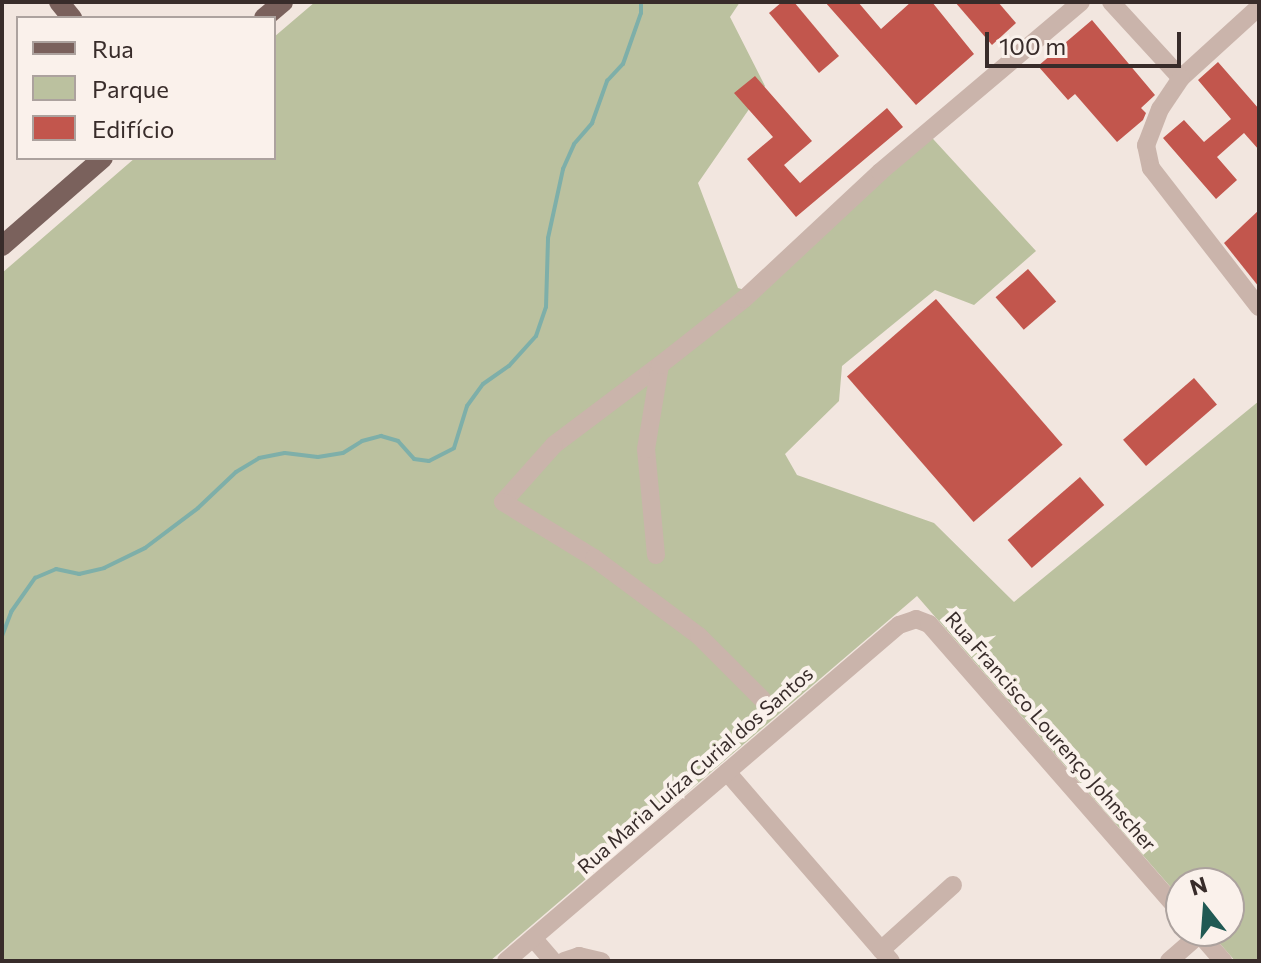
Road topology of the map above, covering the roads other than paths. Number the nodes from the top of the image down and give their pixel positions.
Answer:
1 (1081, 2) edge
2 (1111, 2) edge
3 (1259, 7) edge
4 (1181, 78) junction
5 (95, 160) edge
6 (2, 246) edge
7 (1259, 307) edge
8 (660, 365) junction
9 (656, 555) dead end
10 (916, 619) joint
11 (762, 699) dead end
12 (727, 772) junction
13 (953, 885) dead end
14 (1165, 895) edge
15 (533, 938) junction
16 (1184, 947) edge
17 (886, 955) edge
18 (506, 961) edge
19 (553, 961) edge
20 (564, 961) edge
21 (601, 961) edge
22 (1169, 961) edge

1 - 8 street
2 - 4 street
3 - 4 street
4 - 7 street
5 - 6 main road
8 - 9 street
8 - 11 street
10 - 12 street, Rua Maria Luíza Curial dos Santos
10 - 14 street, Rua Francisco Lourenço Johnscher
12 - 15 street, Rua Maria Luíza Curial dos Santos
12 - 17 street
13 - 17 street
15 - 18 street, Rua Maria Luíza Curial dos Santos
15 - 19 street
16 - 22 street
20 - 21 street

